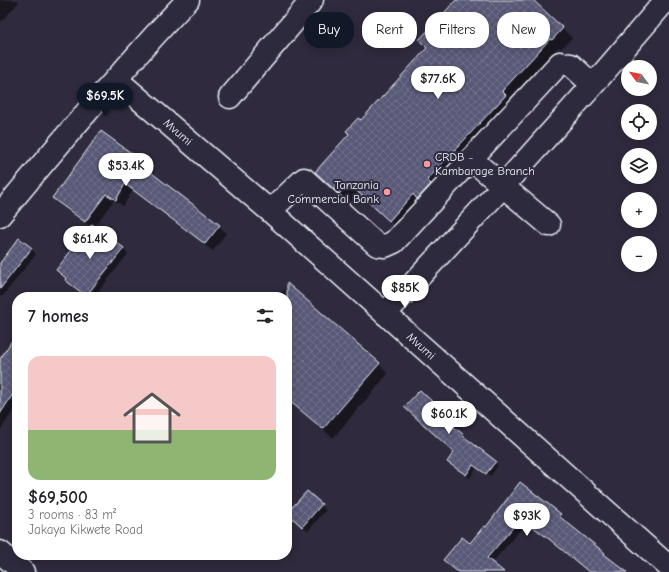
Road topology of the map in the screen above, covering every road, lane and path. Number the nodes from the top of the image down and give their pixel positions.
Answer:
1 (188, 0) edge
2 (312, 0) edge
3 (666, 0) edge
4 (116, 79) junction
5 (593, 85) junction
6 (230, 97) dead end
7 (471, 159) junction
8 (503, 186) junction
9 (270, 211) junction
10 (0, 215) edge
11 (549, 225) dead end
12 (385, 314) junction
13 (0, 552) edge
14 (669, 567) edge
15 (23, 572) edge

1 - 4 street
2 - 6 street
3 - 5 street
4 - 9 street, Mvumi
4 - 10 street
5 - 7 street
5 - 8 street
7 - 8 street
7 - 9 street
8 - 11 street
8 - 12 street
9 - 12 street, Mvumi
12 - 14 street, Mvumi
13 - 15 street

